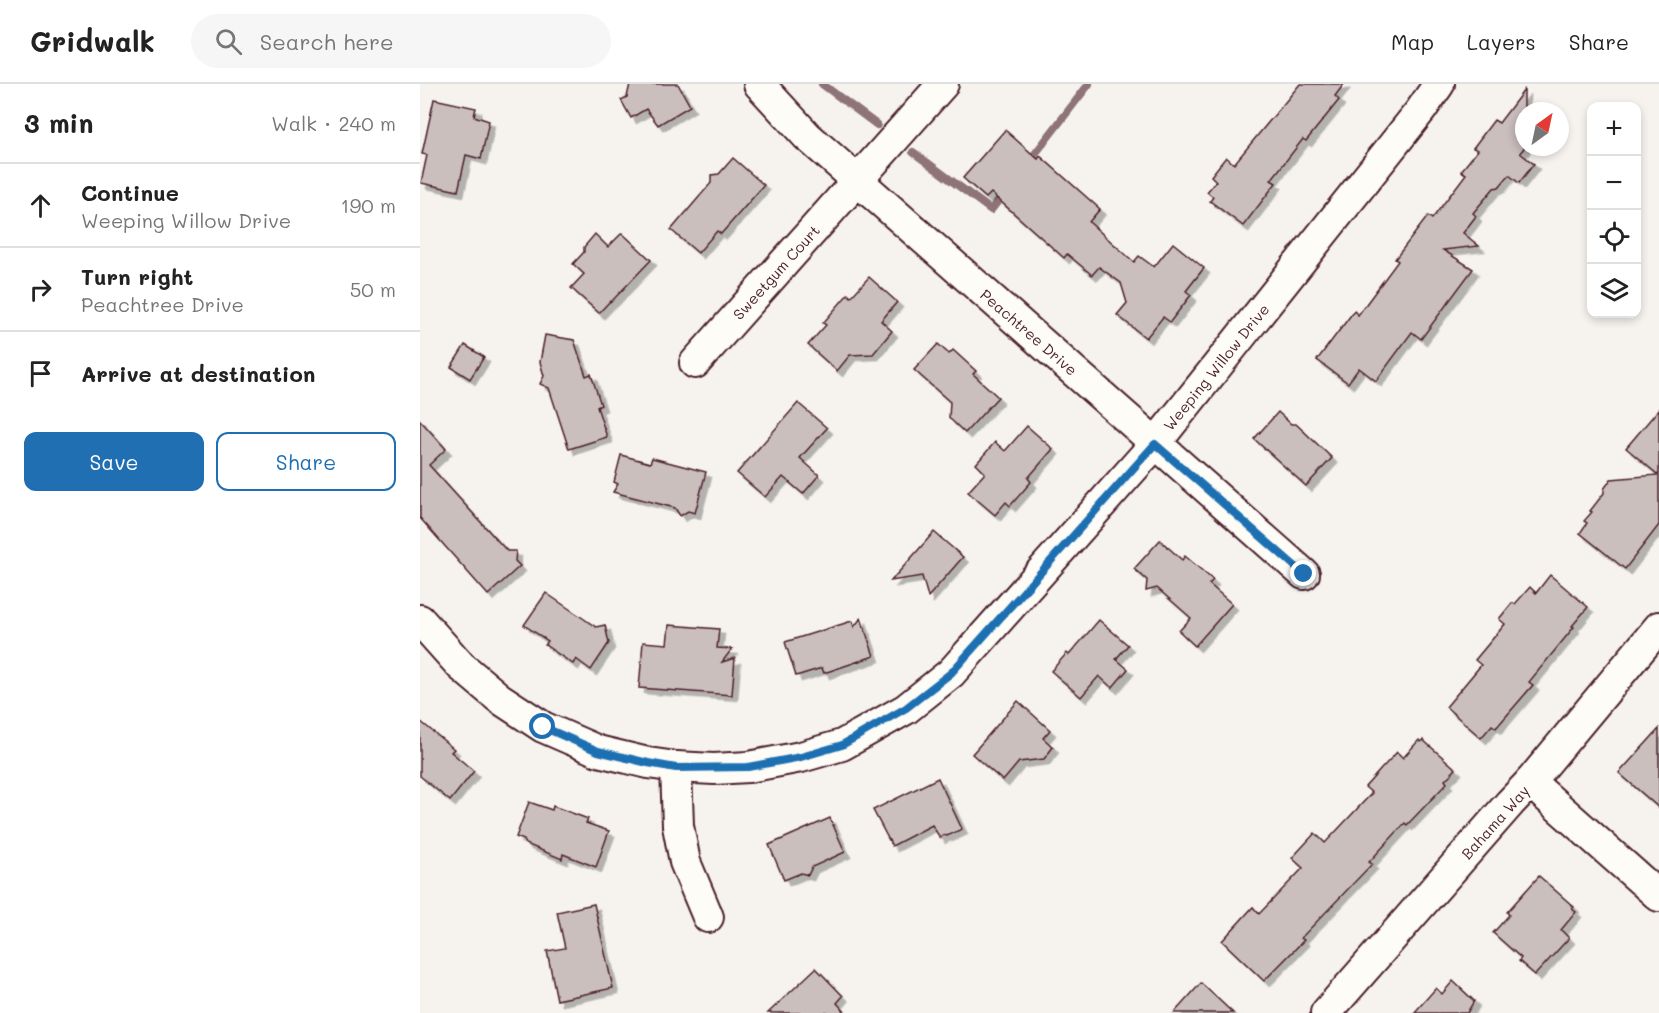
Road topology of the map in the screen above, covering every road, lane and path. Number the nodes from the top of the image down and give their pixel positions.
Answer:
1 (759, 84) edge
2 (943, 84) edge
3 (1439, 84) edge
4 (858, 181) junction
5 (695, 363) dead end
6 (1155, 444) junction
7 (1304, 574) dead end
8 (420, 620) edge
9 (1659, 627) edge
10 (676, 768) junction
11 (1530, 782) junction
12 (1659, 896) edge
13 (708, 917) dead end
14 (1326, 1013) edge

1 - 4 street, Peachtree Drive
2 - 4 street, Sweetgum Court
3 - 6 street, Weeping Willow Drive
4 - 5 street, Sweetgum Court
4 - 6 street, Peachtree Drive
6 - 7 street, Peachtree Drive
6 - 10 street, Weeping Willow Drive
8 - 10 street, Weeping Willow Drive
9 - 11 street, Bahama Way
10 - 13 street
11 - 12 street
11 - 14 street, Bahama Way

